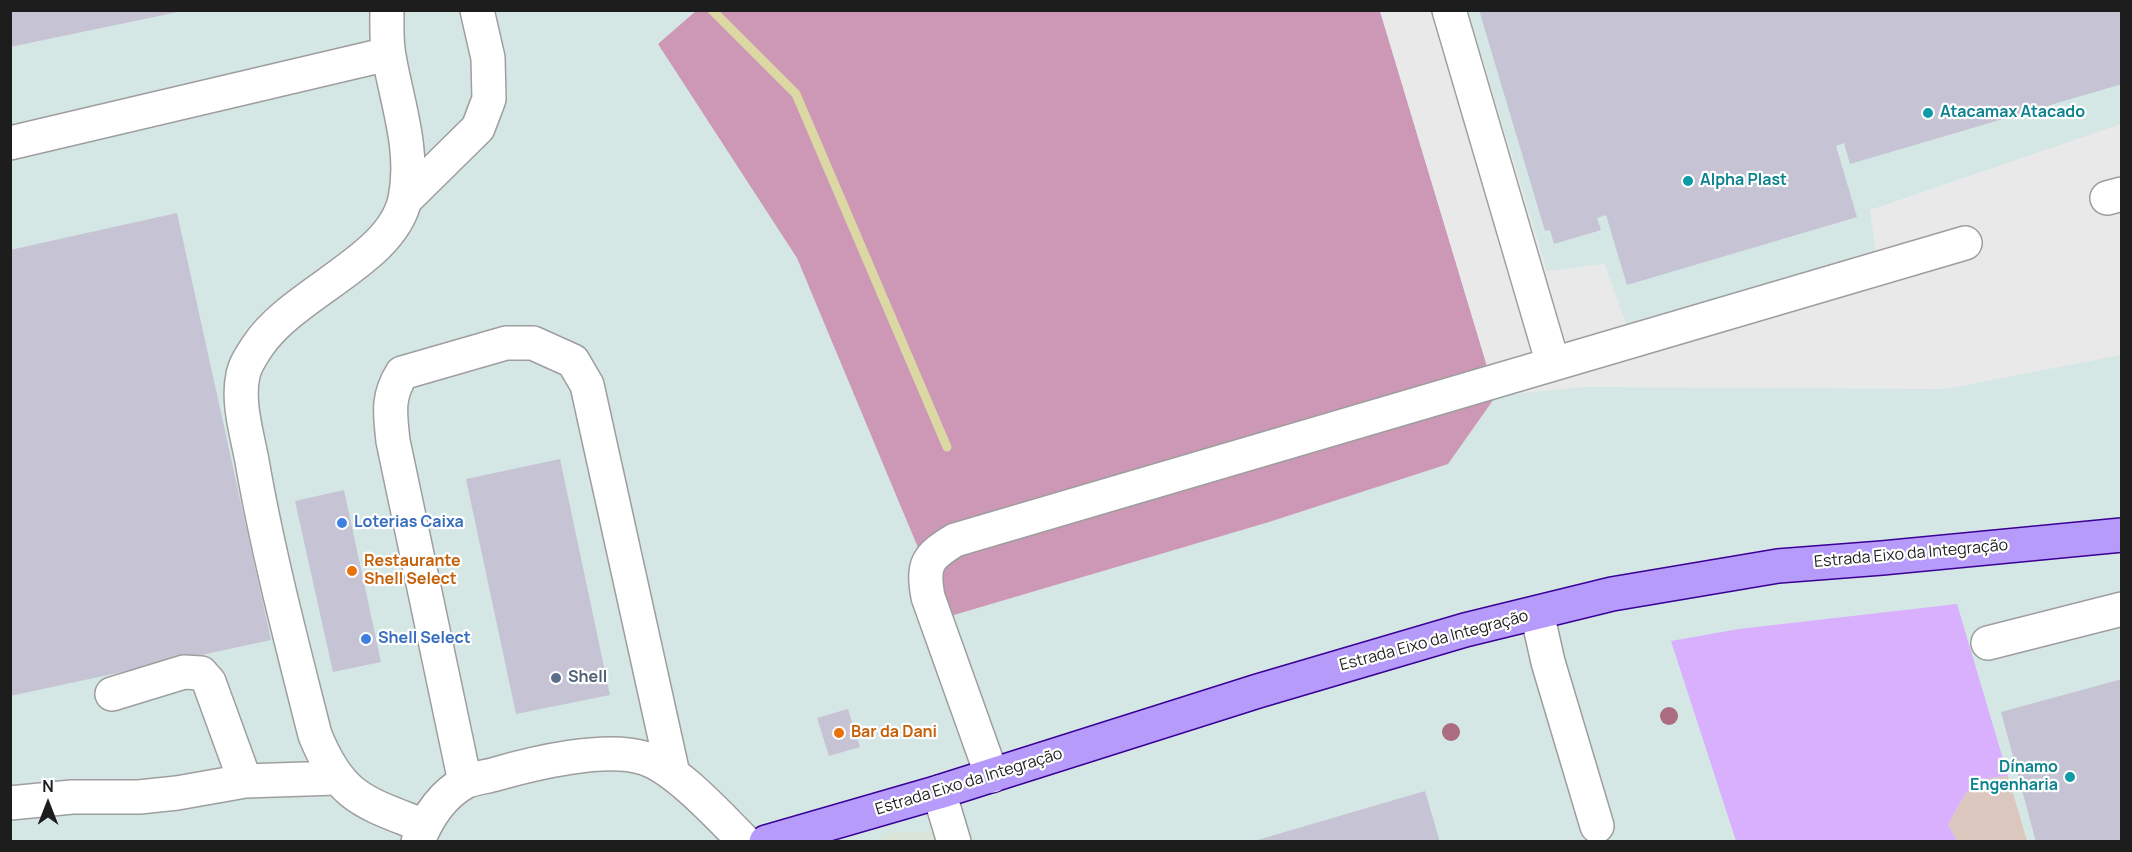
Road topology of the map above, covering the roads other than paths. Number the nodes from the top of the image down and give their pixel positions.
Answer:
1 (387, 10) edge
2 (477, 10) edge
3 (1449, 10) edge
4 (388, 54) junction
5 (10, 143) edge
6 (405, 200) junction
7 (1965, 243) dead end
8 (1553, 364) junction
9 (2121, 537) edge
10 (2121, 609) edge
11 (1537, 613) junction
12 (1988, 643) dead end
13 (112, 694) dead end
14 (673, 774) junction
15 (992, 776) junction
16 (336, 777) junction
17 (245, 781) junction
18 (465, 782) junction
19 (939, 792) junction
20 (10, 803) edge
21 (1597, 826) dead end
22 (421, 834) edge
23 (745, 842) edge
24 (766, 842) edge
25 (954, 842) edge

1 - 4 street
2 - 6 street
3 - 8 street
4 - 5 street
4 - 6 street
6 - 16 street
7 - 8 street
8 - 15 street
9 - 11 main road, Estrada Eixo da Integração
10 - 12 street
11 - 15 main road, Estrada Eixo da Integração
11 - 21 street
13 - 17 street
14 - 18 street
14 - 18 street
14 - 23 street
15 - 19 main road, Estrada Eixo da Integração
16 - 17 street
16 - 22 street
17 - 20 street
18 - 22 street
19 - 24 main road, Estrada Eixo da Integração
19 - 25 street

